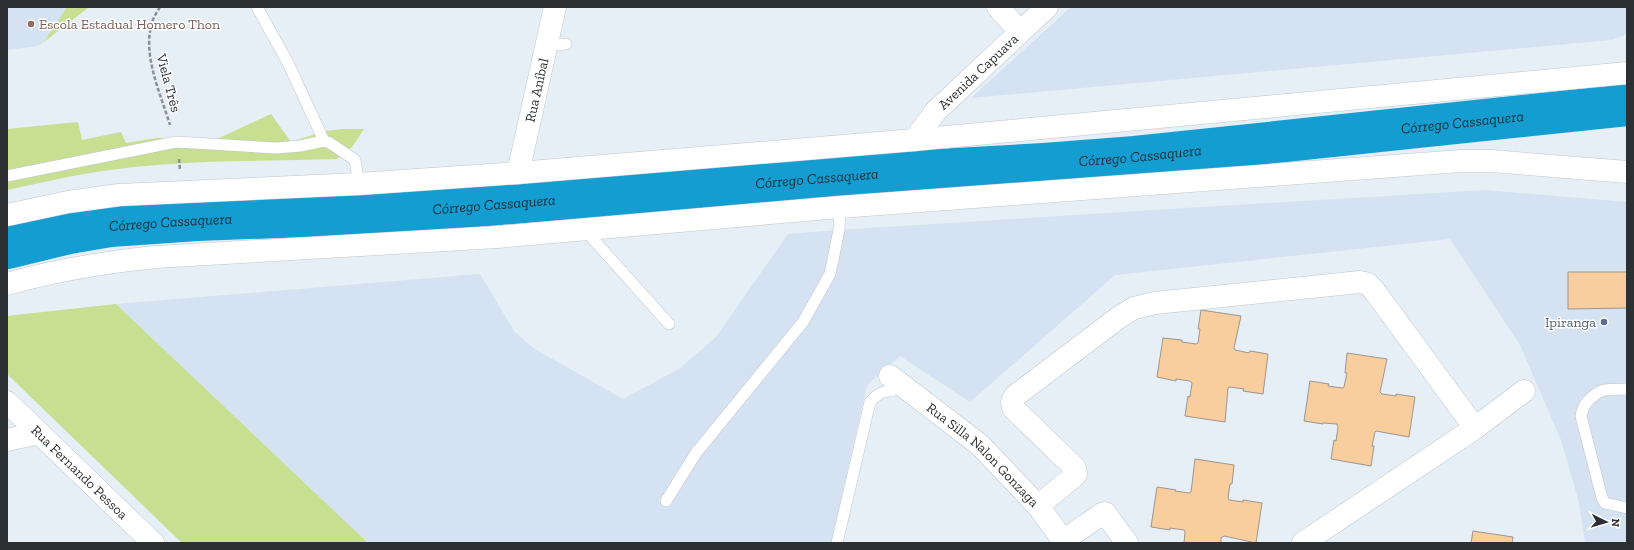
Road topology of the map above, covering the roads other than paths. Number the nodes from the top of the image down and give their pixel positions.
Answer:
1 (257, 7) edge
2 (555, 7) edge
3 (998, 7) edge
4 (1047, 7) edge
5 (1020, 32) junction
6 (1627, 73) edge
7 (914, 140) junction
8 (324, 141) junction
9 (1627, 172) edge
10 (518, 173) junction
11 (7, 176) edge
12 (359, 184) junction
13 (840, 207) junction
14 (7, 215) edge
15 (584, 228) junction
16 (7, 284) edge
17 (669, 324) dead end
18 (890, 376) joint
19 (1627, 389) edge
20 (1524, 392) dead end
21 (7, 402) edge
22 (1475, 428) junction
23 (39, 434) junction
24 (7, 440) edge
25 (666, 501) dead end
26 (1038, 506) junction
27 (1627, 508) edge
28 (1064, 542) edge
29 (153, 543) edge
30 (837, 543) edge
31 (1127, 543) edge
32 (1303, 543) edge

1 - 8 lane
2 - 10 main road, Rua Aníbal
3 - 5 main road
4 - 5 main road, Avenida Capuava
5 - 7 main road, Avenida Capuava
6 - 7 main road
7 - 10 main road
8 - 11 lane
8 - 12 lane
9 - 13 main road
10 - 12 main road
12 - 14 main road
13 - 15 main road
13 - 25 lane
15 - 16 main road
15 - 17 lane
18 - 26 main road, Rua Silla Nalon Gonzaga
18 - 30 lane
19 - 27 lane
20 - 22 main road
21 - 23 main road, Rua Fernando Pessoa
22 - 26 main road
22 - 32 main road
23 - 24 main road
23 - 29 main road, Rua Fernando Pessoa
26 - 28 main road, Rua Silla Nalon Gonzaga
28 - 31 main road

